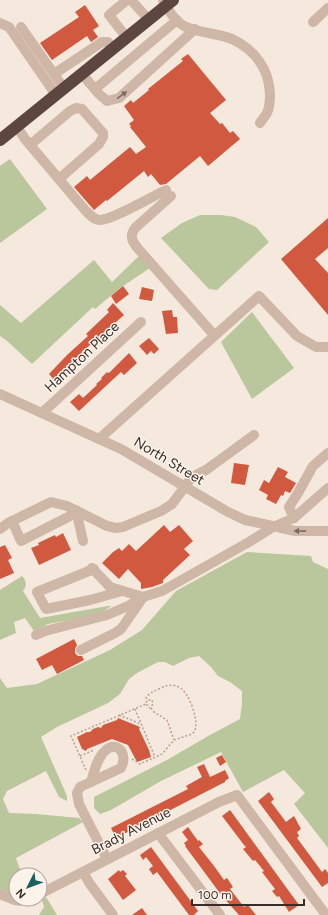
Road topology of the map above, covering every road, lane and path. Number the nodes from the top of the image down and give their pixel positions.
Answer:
1 (127, 0) edge
2 (131, 0) edge
3 (167, 2) edge
4 (328, 8) edge
5 (149, 20) junction
6 (177, 20) junction
7 (313, 22) dead end
8 (0, 23) edge
9 (21, 27) dead end
10 (195, 29) junction
11 (127, 38) junction
12 (113, 49) junction
13 (81, 56) junction
14 (86, 71) junction
15 (54, 74) junction
16 (95, 89) junction
17 (60, 92) junction
18 (260, 123) dead end
19 (17, 126) junction
20 (0, 140) edge
21 (30, 145) junction
22 (58, 179) junction
23 (141, 322) dead end
24 (214, 335) junction
25 (328, 347) edge
26 (0, 394) edge
27 (42, 413) junction
28 (254, 435) dead end
29 (98, 439) junction
30 (328, 453) edge
31 (184, 487) junction
32 (328, 488) edge
33 (76, 510) junction
34 (294, 518) junction
35 (12, 521) junction
36 (273, 527) junction
37 (0, 529) edge
38 (328, 531) edge
39 (83, 541) dead end
40 (122, 591) junction
41 (143, 597) junction
42 (36, 635) dead end
43 (81, 650) dead end
44 (147, 700) junction
45 (146, 704) junction
46 (151, 707) junction
47 (134, 709) junction
48 (119, 715) junction
49 (141, 724) junction
50 (174, 740) junction
51 (130, 753) dead end
52 (155, 757) junction
53 (89, 778) joint
54 (158, 832) junction
55 (107, 859) junction
56 (83, 872) junction
57 (48, 890) edge
58 (113, 915) edge
59 (220, 915) edge
60 (326, 915) edge

1 - 11 street
2 - 5 street
3 - 5 highway
3 - 6 street
4 - 7 street
5 - 11 highway
6 - 10 street
6 - 16 street
8 - 17 street
9 - 15 street
16 -> 10 street
10 - 18 street
11 - 12 highway
12 - 13 street
12 - 14 highway
13 - 14 street
13 - 15 street
14 - 16 street
14 - 17 highway
15 - 17 street
17 - 19 highway
19 - 20 highway
19 - 21 street
21 - 22 street
21 - 22 street
22 - 24 street
23 - 27 street, Hampton Place
24 - 25 street
24 - 29 street
26 - 27 street, North Street
27 - 29 street, North Street
28 - 31 street
29 - 31 street, North Street
30 - 34 street
31 - 33 street
31 - 36 street, North Street
32 - 34 street
33 - 35 street
33 - 35 street
33 - 39 street
34 - 36 street
35 - 37 street
38 -> 36 street, North Street
36 - 41 street
40 - 40 street
40 - 41 street
41 - 42 street
41 - 43 street
44 - 45 path
44 - 46 path
44 - 50 path
45 - 46 path
45 - 47 path
46 - 50 path
47 - 48 path
47 - 49 path
48 - 49 path
48 - 53 path
49 - 52 path
50 - 52 path
51 - 52 path
53 - 55 street
54 - 55 street, Brady Avenue
54 - 59 street
54 - 60 street, Brady Avenue
55 - 56 street, Brady Avenue
56 - 57 street, Brady Avenue
56 - 58 street

